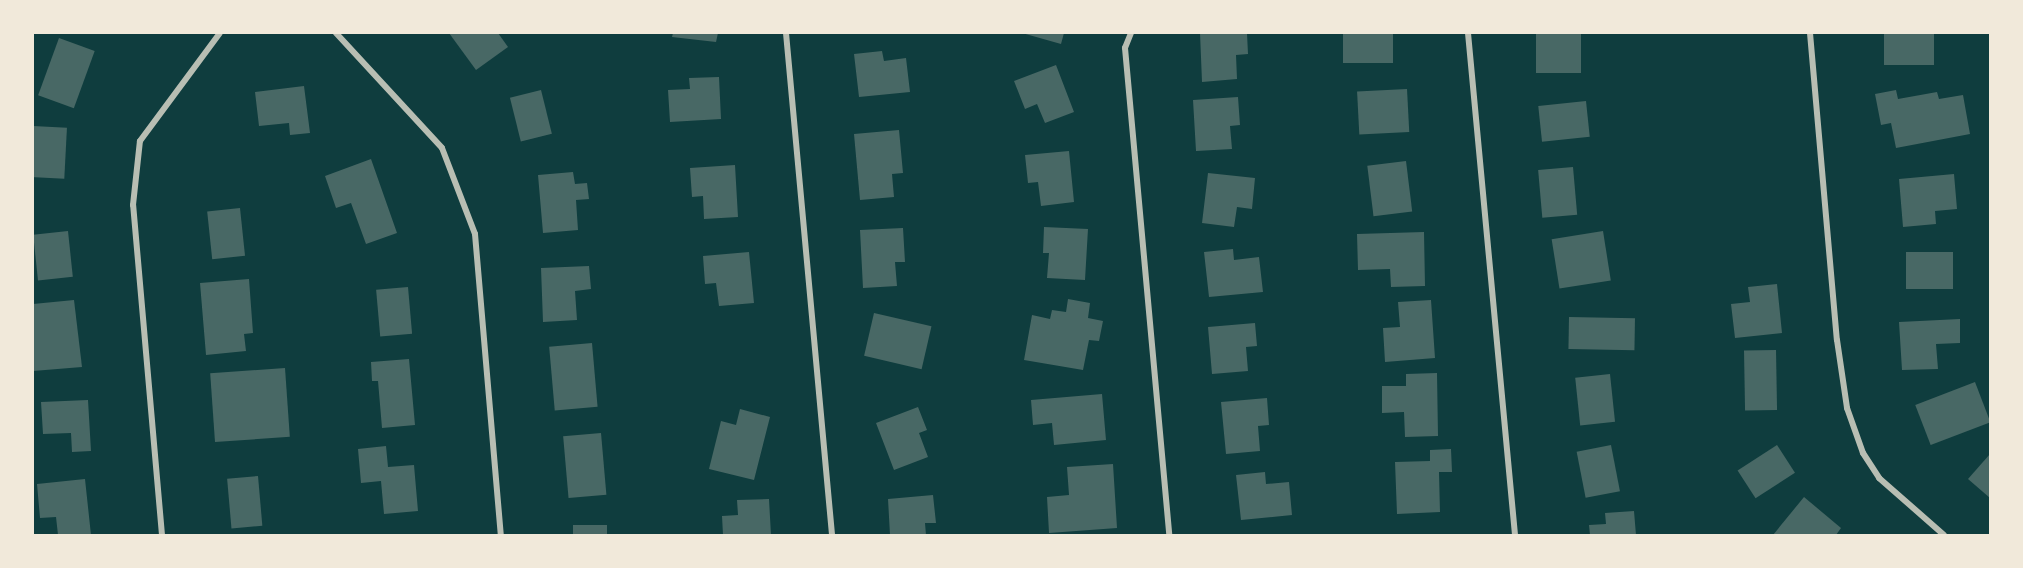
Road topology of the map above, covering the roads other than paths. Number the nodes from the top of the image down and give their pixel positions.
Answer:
1 (220, 33) edge
2 (336, 33) edge
3 (786, 33) edge
4 (1131, 33) edge
5 (1468, 33) edge
6 (1810, 33) edge
7 (162, 535) edge
8 (501, 535) edge
9 (832, 535) edge
10 (1169, 535) edge
11 (1515, 535) edge
12 (1944, 535) edge

1 - 7 street
2 - 8 street
3 - 9 street
4 - 10 street
5 - 11 street
6 - 12 street

